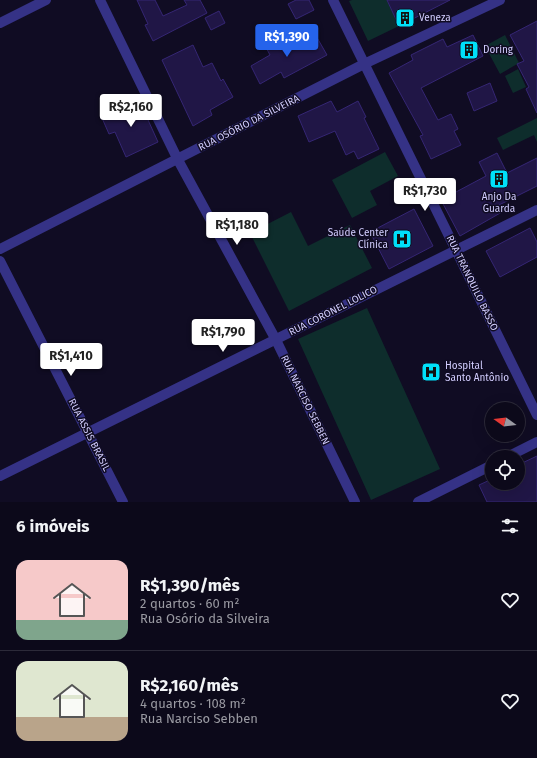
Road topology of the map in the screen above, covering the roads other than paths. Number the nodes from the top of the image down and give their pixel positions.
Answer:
1 (46, 0) edge
2 (100, 0) edge
3 (332, 0) edge
4 (500, 0) edge
5 (0, 23) edge
6 (364, 64) junction
7 (178, 160) junction
8 (537, 210) edge
9 (0, 249) edge
10 (456, 250) junction
11 (0, 262) edge
12 (276, 340) junction
13 (537, 415) edge
14 (87, 432) junction
15 (537, 442) edge
16 (522, 450) edge
17 (485, 468) edge
18 (0, 476) edge
19 (123, 502) edge
20 (355, 502) edge
21 (418, 502) edge

1 - 5 street
2 - 7 street, RUA NARCISO SEBBEN
3 - 6 street, RUA TRANQUILO BASSO
4 - 6 street, RUA OSÓRIO DA SILVEIRA
6 - 7 street, RUA OSÓRIO DA SILVEIRA
6 - 10 street, RUA TRANQUILO BASSO
7 - 9 street, RUA OSÓRIO DA SILVEIRA
7 - 12 street, RUA NARCISO SEBBEN
8 - 10 street, RUA CORONEL LOLICO
10 - 12 street, RUA CORONEL LOLICO
10 - 13 street, RUA TRANQUILO BASSO
11 - 14 street, RUA ASSIS BRASIL
12 - 14 street, RUA CORONEL LOLICO
12 - 20 street, RUA NARCISO SEBBEN
14 - 18 street, RUA CORONEL LOLICO
14 - 19 street, RUA ASSIS BRASIL
15 - 16 street
17 - 21 street

